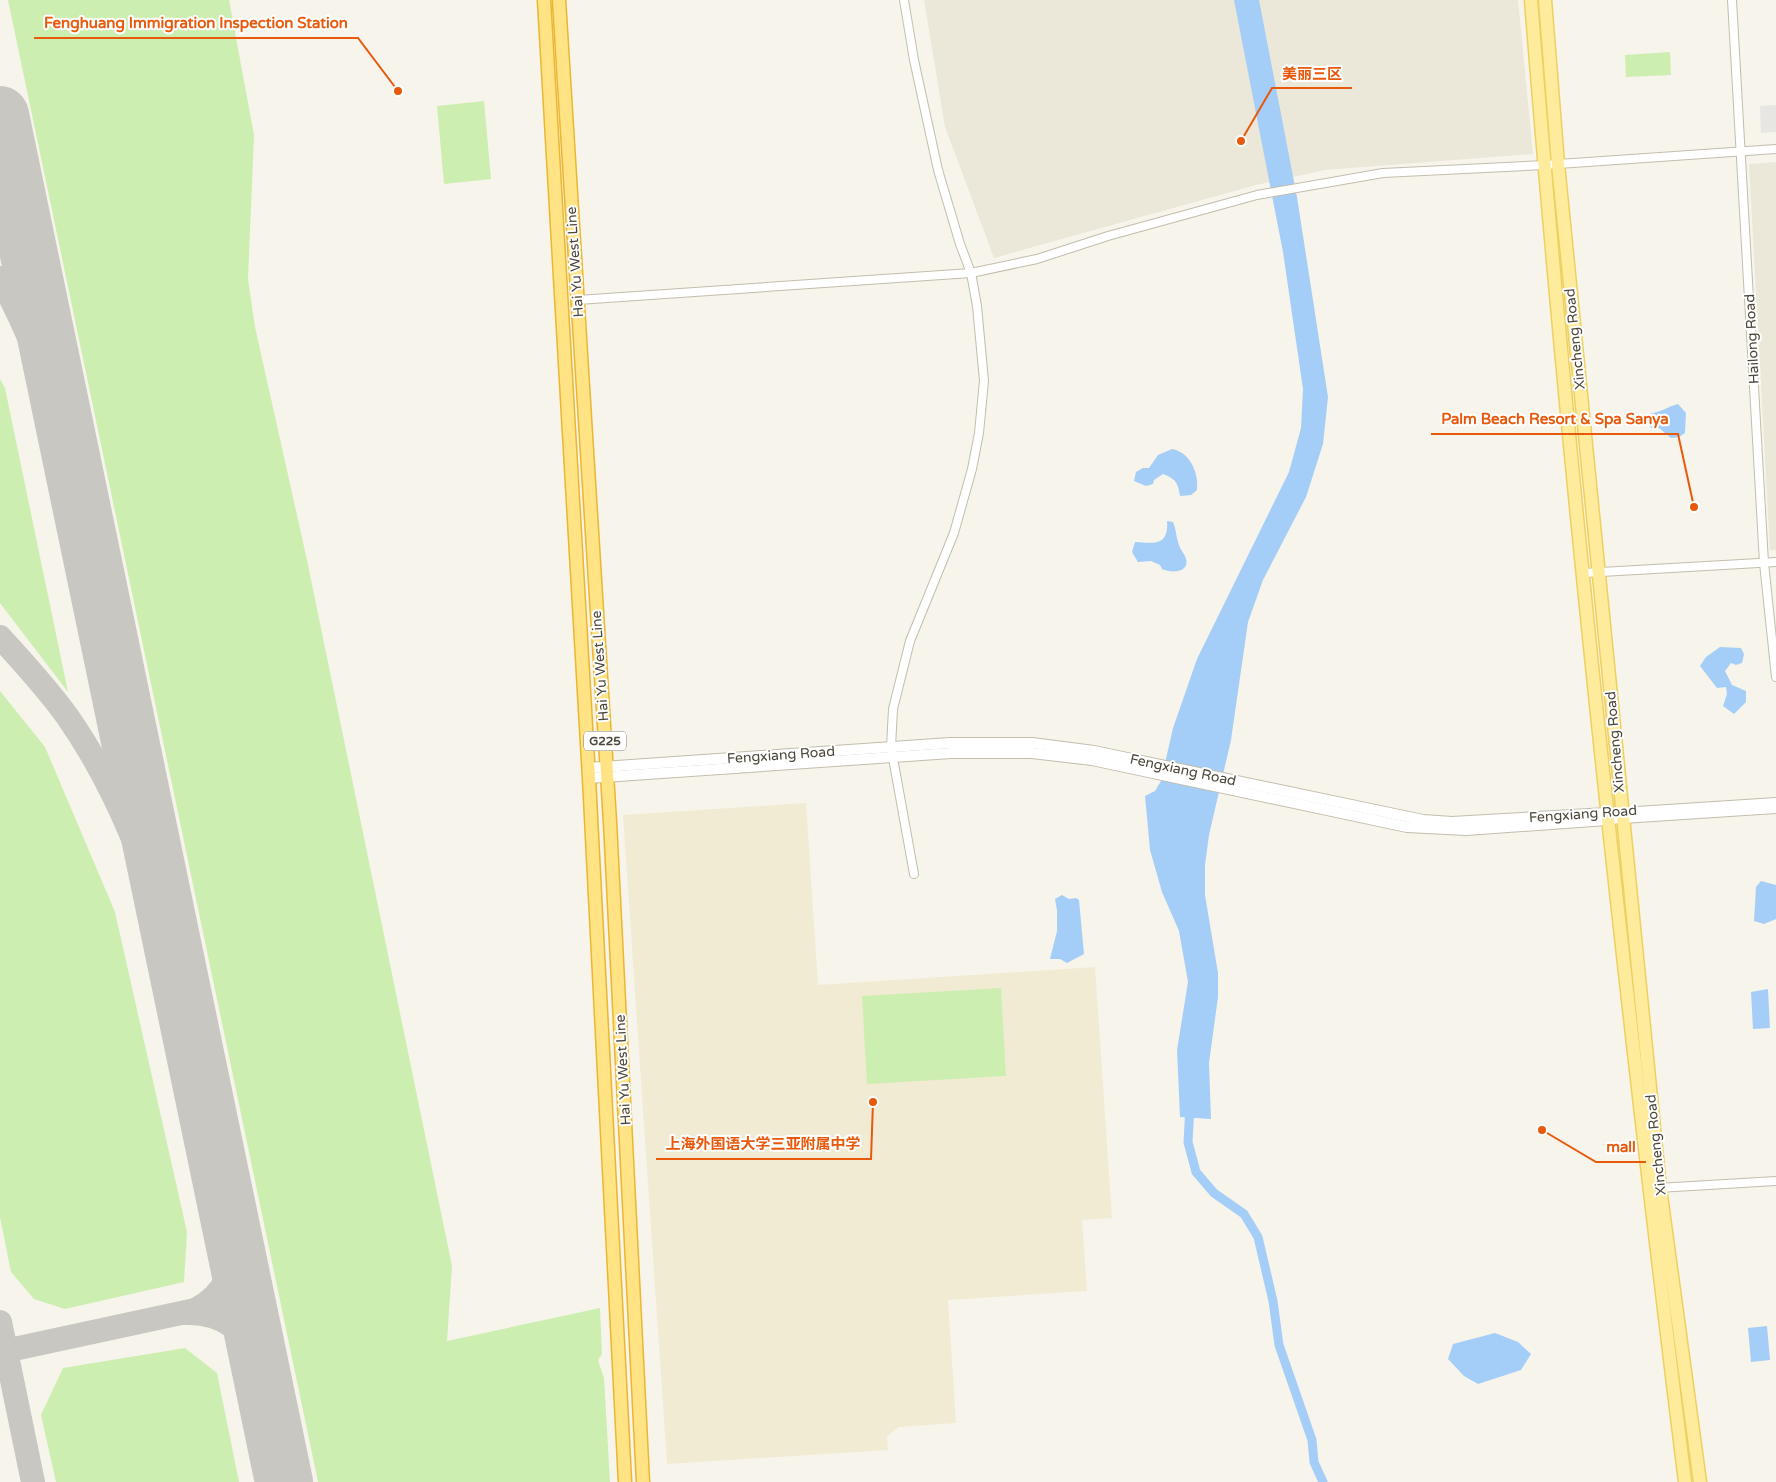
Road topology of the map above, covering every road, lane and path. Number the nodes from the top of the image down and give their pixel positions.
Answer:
1 (544, 0) edge
2 (559, 0) edge
3 (904, 0) edge
4 (1531, 0) edge
5 (1545, 0) edge
6 (1732, 0) edge
7 (562, 48) junction
8 (548, 49) junction
9 (1776, 149) edge
10 (1741, 151) junction
11 (1558, 164) junction
12 (1544, 165) junction
13 (972, 273) junction
14 (578, 300) junction
15 (1776, 562) edge
16 (1764, 563) junction
17 (1599, 572) junction
18 (1584, 573) junction
19 (1776, 677) edge
20 (892, 752) junction
21 (607, 772) junction
22 (588, 773) junction
23 (1776, 802) edge
24 (1776, 809) edge
25 (1606, 816) junction
26 (1622, 816) junction
27 (914, 874) dead end
28 (1776, 1181) edge
29 (1654, 1188) junction
30 (625, 1482) edge
31 (643, 1482) edge
32 (1685, 1482) edge
33 (1700, 1482) edge

1 - 8 highway, Hai Yu West Line / G225
2 - 7 highway, Hai Yu West Line / G225
3 - 13 street
4 - 12 main road, Xincheng Road
5 - 11 main road, Xincheng Road
6 - 10 street, Hailong Road
7 - 8 main road
7 - 14 highway, Hai Yu West Line / G225
8 - 22 highway, Hai Yu West Line / G225
9 - 10 street
10 - 11 street
10 - 16 street, Hailong Road
11 - 12 street
11 - 17 main road, Xincheng Road
12 - 13 street
12 - 18 main road, Xincheng Road
13 - 14 street
13 - 20 street
14 - 21 highway, Hai Yu West Line / G225
15 - 16 street
16 - 17 street
16 - 19 street, Hailong Road
17 - 18 street
17 - 26 main road, Xincheng Road
18 - 25 main road, Xincheng Road
20 - 21 street, Fengxiang Road
20 - 25 street, Fengxiang Road
20 - 27 street
21 - 22 street, Fengxiang Road
21 - 31 highway, Hai Yu West Line / G225
22 - 30 highway, Hai Yu West Line / G225
23 - 26 street, Fengxiang Road
24 - 26 street, Fengxiang Road
25 - 26 street, Fengxiang Road
25 - 29 main road, Xincheng Road
26 - 29 main road, Xincheng Road
28 - 29 street
29 - 32 main road, Xincheng Road
29 - 33 main road, Xincheng Road

